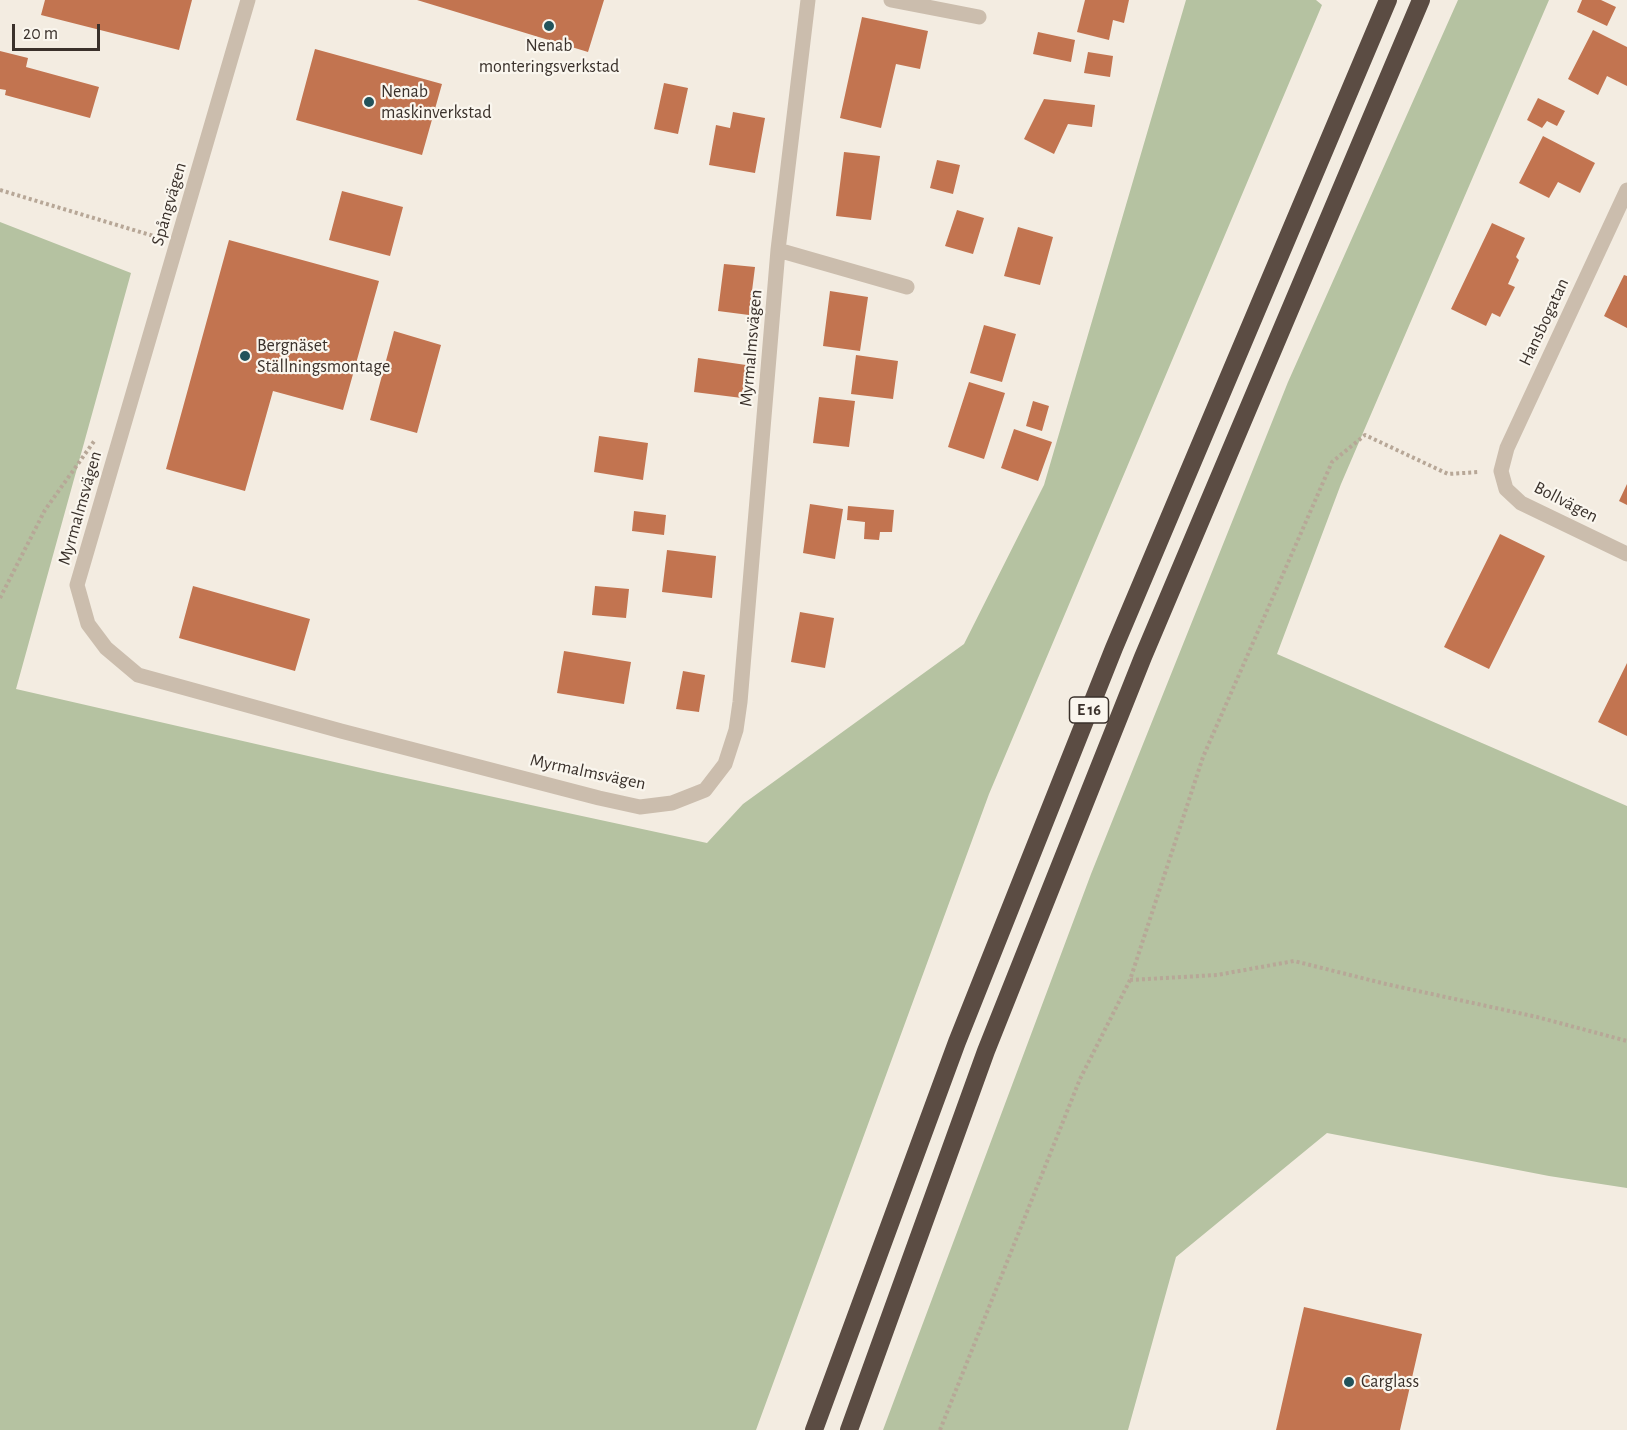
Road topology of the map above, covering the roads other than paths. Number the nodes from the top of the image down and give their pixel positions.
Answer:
1 (248, 0) edge
2 (808, 0) edge
3 (891, 0) edge
4 (1388, 0) edge
5 (1421, 0) edge
6 (979, 17) dead end
7 (1627, 190) edge
8 (778, 250) junction
9 (908, 287) dead end
10 (126, 418) joint
11 (1501, 471) joint
12 (1627, 554) edge
13 (814, 1430) edge
14 (849, 1430) edge

1 - 10 street, Spångvägen
2 - 8 street, Myrmalmsvägen
3 - 6 street
4 - 13 highway, E 16
5 - 14 highway, E 16
7 - 11 street, Hansbogatan
8 - 9 street
8 - 10 street, Myrmalmsvägen
11 - 12 street, Bollvägen

